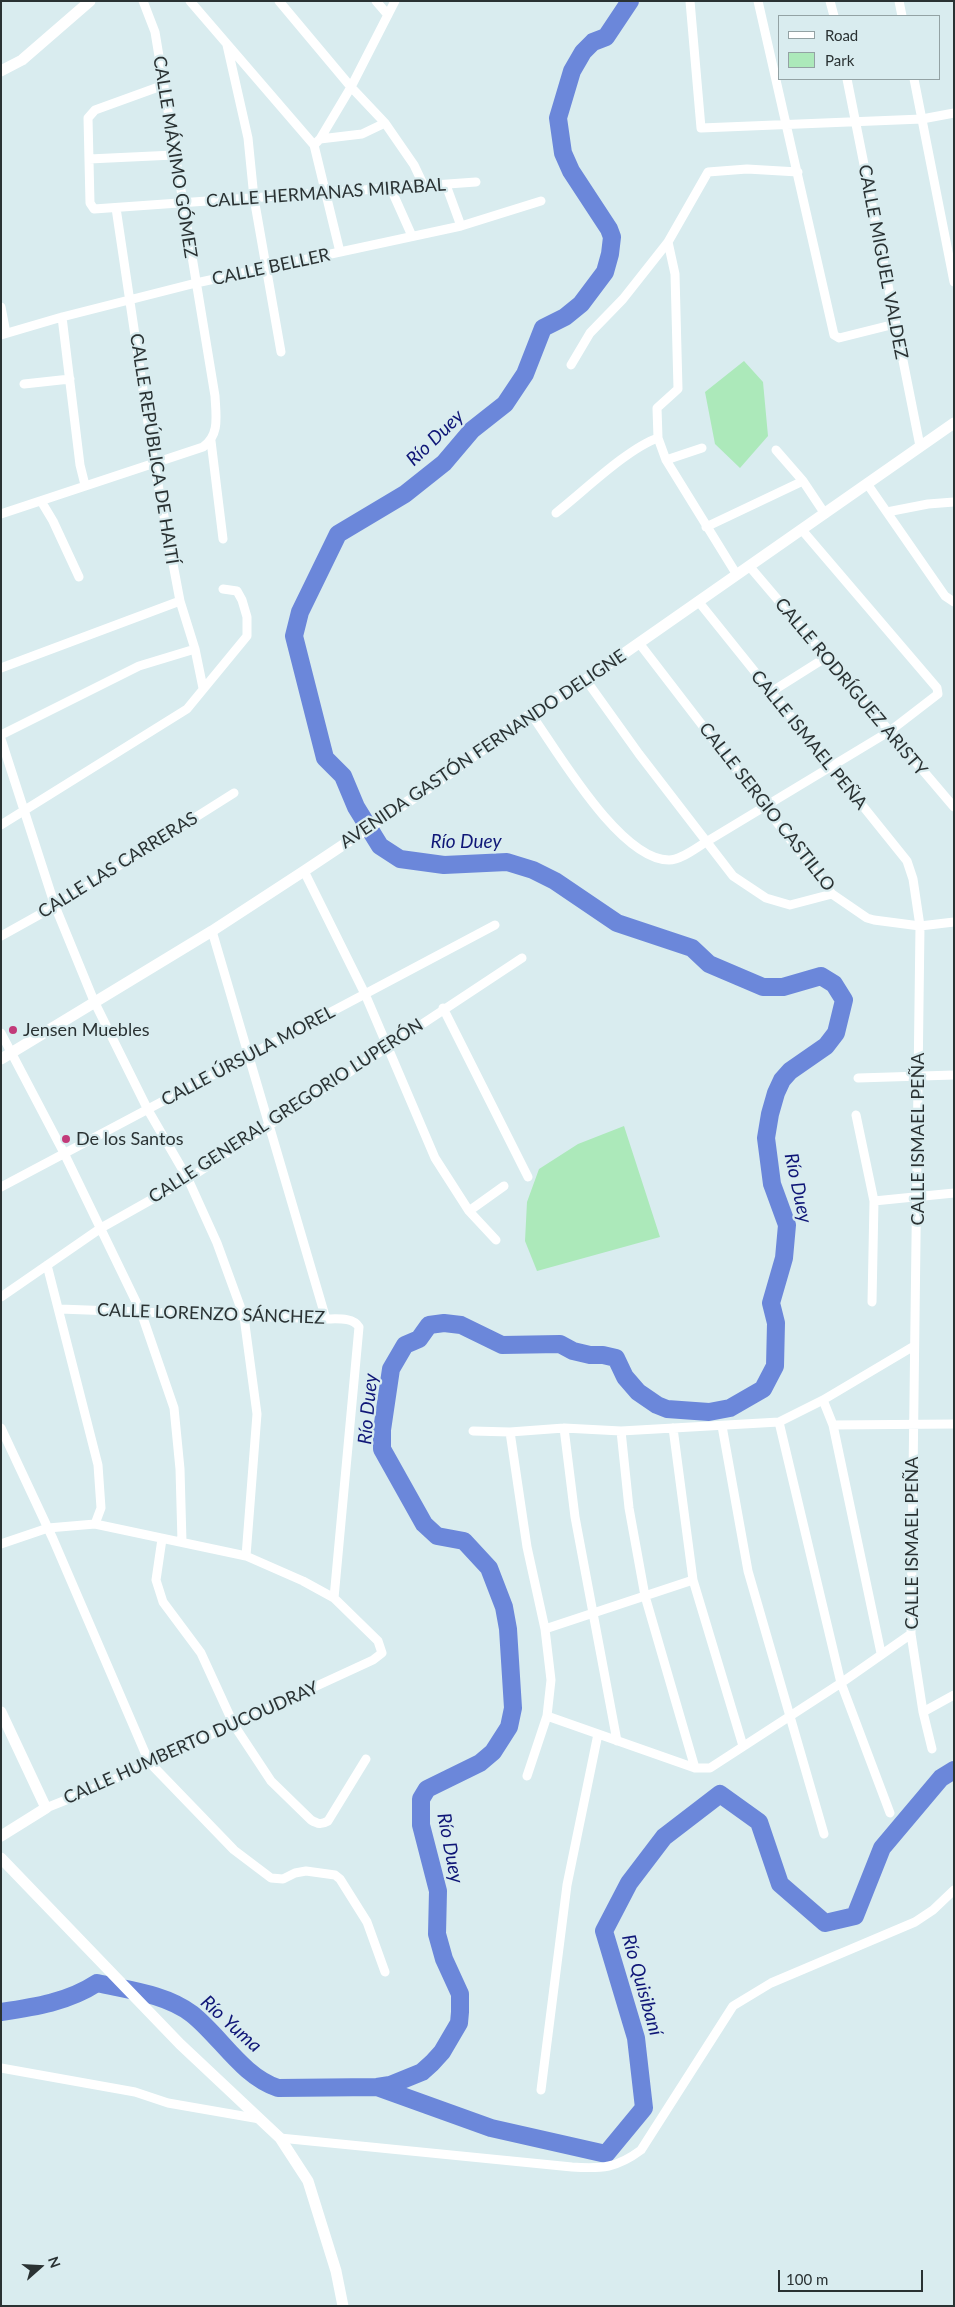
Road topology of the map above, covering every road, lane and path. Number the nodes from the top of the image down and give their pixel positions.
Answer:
1 (90, 1) edge
2 (143, 1) edge
3 (190, 1) edge
4 (279, 1) edge
5 (376, 1) edge
6 (396, 1) edge
7 (690, 1) edge
8 (758, 1) edge
9 (830, 1) edge
10 (899, 1) edge
11 (388, 15) junction
12 (834, 15) edge
13 (902, 15) edge
14 (227, 45) junction
15 (1, 71) edge
16 (847, 80) edge
17 (914, 80) edge
18 (164, 86) junction
19 (351, 87) junction
20 (954, 113) edge
21 (922, 119) junction
22 (856, 122) junction
23 (386, 123) junction
24 (788, 125) junction
25 (317, 142) junction
26 (174, 155) junction
27 (89, 159) junction
28 (798, 172) junction
29 (476, 182) dead end
30 (446, 185) junction
31 (424, 186) junction
32 (391, 189) junction
33 (326, 194) junction
34 (254, 198) junction
35 (541, 201) dead end
36 (183, 204) junction
37 (116, 208) junction
38 (461, 226) junction
39 (412, 236) junction
40 (668, 242) junction
41 (340, 252) junction
42 (266, 268) junction
43 (954, 282) edge
44 (196, 283) junction
45 (130, 299) junction
46 (1, 307) edge
47 (62, 317) junction
48 (895, 324) junction
49 (4, 334) edge
50 (281, 352) dead end
51 (571, 365) dead end
52 (70, 379) junction
53 (24, 384) dead end
54 (954, 423) edge
55 (213, 437) junction
56 (658, 438) junction
57 (920, 446) junction
58 (702, 448) dead end
59 (776, 450) dead end
60 (666, 460) junction
61 (154, 463) junction
62 (803, 481) junction
63 (85, 485) junction
64 (868, 485) junction
65 (41, 501) junction
66 (954, 502) edge
67 (887, 512) junction
68 (556, 513) dead end
69 (1, 514) edge
70 (826, 514) junction
71 (706, 528) junction
72 (802, 530) junction
73 (223, 539) dead end
74 (750, 566) junction
75 (737, 575) junction
76 (79, 577) dead end
77 (224, 589) dead end
78 (180, 601) junction
79 (698, 601) junction
80 (954, 602) edge
81 (639, 643) junction
82 (195, 649) junction
83 (825, 658) junction
84 (1, 668) edge
85 (586, 680) junction
86 (202, 688) junction
87 (771, 692) junction
88 (532, 714) junction
89 (890, 731) junction
90 (1, 735) edge
91 (1, 739) edge
92 (829, 766) junction
93 (234, 793) dead end
94 (765, 805) junction
95 (954, 806) edge
96 (24, 811) junction
97 (1, 825) edge
98 (706, 842) junction
99 (304, 871) junction
100 (832, 894) junction
101 (55, 906) junction
102 (954, 922) edge
103 (495, 925) dead end
104 (920, 926) junction
105 (212, 931) junction
106 (1, 936) edge
107 (522, 958) dead end
108 (365, 994) junction
109 (94, 1001) junction
110 (443, 1008) junction
111 (1, 1033) edge
112 (387, 1046) junction
113 (6, 1056) edge
114 (249, 1056) junction
115 (918, 1074) junction
116 (954, 1075) edge
117 (858, 1078) dead end
118 (148, 1110) junction
119 (856, 1115) dead end
120 (269, 1125) junction
121 (64, 1154) junction
122 (528, 1177) dead end
123 (188, 1179) junction
124 (504, 1186) dead end
125 (1, 1187) edge
126 (954, 1193) edge
127 (918, 1197) junction
128 (874, 1201) junction
129 (469, 1211) junction
130 (101, 1228) junction
131 (496, 1240) dead end
132 (47, 1265) junction
133 (1, 1297) edge
134 (872, 1302) dead end
135 (60, 1308) junction
136 (141, 1312) junction
137 (244, 1317) junction
138 (326, 1319) junction
139 (914, 1346) junction
140 (823, 1400) junction
141 (779, 1422) junction
142 (913, 1424) junction
143 (954, 1424) edge
144 (833, 1425) junction
145 (722, 1426) junction
146 (1, 1428) edge
147 (564, 1428) junction
148 (673, 1428) junction
149 (473, 1431) dead end
150 (621, 1431) junction
151 (510, 1432) junction
152 (95, 1524) junction
153 (48, 1528) junction
154 (162, 1539) junction
155 (182, 1542) junction
156 (1, 1544) edge
157 (246, 1556) junction
158 (693, 1580) junction
159 (645, 1596) junction
160 (334, 1598) junction
161 (594, 1613) junction
162 (545, 1629) junction
163 (911, 1634) junction
164 (882, 1653) junction
165 (841, 1684) junction
166 (954, 1694) edge
167 (1, 1712) edge
168 (923, 1712) junction
169 (547, 1716) junction
170 (791, 1716) junction
171 (234, 1725) junction
172 (598, 1734) junction
173 (617, 1741) junction
174 (744, 1746) junction
175 (932, 1749) dead end
176 (366, 1759) dead end
177 (149, 1762) junction
178 (695, 1768) junction
179 (528, 1776) dead end
180 (46, 1808) junction
181 (890, 1813) dead end
182 (824, 1834) dead end
183 (1, 1836) edge
184 (1, 1858) edge
185 (954, 1890) edge
186 (385, 1972) dead end
187 (1, 2068) edge
188 (541, 2090) dead end
189 (260, 2119) junction
190 (280, 2138) junction
191 (343, 2306) edge

1 - 15 street
2 - 18 street, CALLE MÁXIMO GÓMEZ
3 - 14 street
4 - 19 street
5 - 11 street
6 - 11 street
7 - 24 street
8 - 24 street
9 - 12 street
10 - 13 street
11 - 19 street
14 - 25 street
14 - 34 street
16 - 22 street, CALLE MIGUEL VALDEZ
17 - 21 street
18 - 26 street, CALLE MÁXIMO GÓMEZ
18 - 27 street
19 - 23 street
19 - 25 street
20 - 21 street
21 - 22 street
21 - 43 street
22 - 24 street
22 - 48 street, CALLE MIGUEL VALDEZ
23 - 25 street
23 - 31 street
24 - 28 street
25 - 33 street
26 - 27 street
26 - 36 street, CALLE MÁXIMO GÓMEZ
27 - 37 street, CALLE HERMANAS MIRABAL
28 - 40 street
28 - 48 street
29 - 30 street, CALLE HERMANAS MIRABAL
30 - 31 street, CALLE HERMANAS MIRABAL
30 - 38 street
31 - 32 street, CALLE HERMANAS MIRABAL
32 - 33 street, CALLE HERMANAS MIRABAL
32 - 39 street
33 - 34 street, CALLE HERMANAS MIRABAL
33 - 41 street
34 - 36 street, CALLE HERMANAS MIRABAL
34 - 42 street
35 - 38 street, CALLE BELLER
36 - 37 street, CALLE HERMANAS MIRABAL
36 - 44 street, CALLE MÁXIMO GÓMEZ
37 - 45 street, CALLE REPÚBLICA DE HAITÍ
38 - 39 street, CALLE BELLER
39 - 41 street, CALLE BELLER
40 - 51 street
40 - 56 street
41 - 42 street, CALLE BELLER
42 - 44 street, CALLE BELLER
42 - 50 street
44 - 45 street, CALLE BELLER
44 - 55 street, CALLE MÁXIMO GÓMEZ
45 - 47 street, CALLE BELLER
45 - 61 street, CALLE REPÚBLICA DE HAITÍ
46 - 49 street
47 - 49 street, CALLE BELLER
47 - 52 street
48 - 57 street, CALLE MIGUEL VALDEZ
52 - 53 street
52 - 63 street
54 - 57 street, AVENIDA GASTÓN FERNANDO DELIGNE
55 - 61 street
55 - 73 street, CALLE MÁXIMO GÓMEZ
56 - 60 street
56 - 68 street
57 - 64 street, AVENIDA GASTÓN FERNANDO DELIGNE
58 - 60 street
59 - 62 street
60 - 71 street
61 - 63 street
61 - 78 street, CALLE REPÚBLICA DE HAITÍ
62 - 70 street
62 - 71 street
63 - 65 street
64 - 67 street
64 - 70 street, AVENIDA GASTÓN FERNANDO DELIGNE
65 - 69 street
65 - 76 street
66 - 67 street
67 - 80 street
70 - 72 street, AVENIDA GASTÓN FERNANDO DELIGNE
71 - 75 street
72 - 74 street, AVENIDA GASTÓN FERNANDO DELIGNE
72 - 89 street
74 - 75 street, AVENIDA GASTÓN FERNANDO DELIGNE
74 - 83 street, CALLE RODRÍGUEZ ARISTY
75 - 79 street, AVENIDA GASTÓN FERNANDO DELIGNE
77 - 86 street
78 - 82 street, CALLE REPÚBLICA DE HAITÍ
78 - 84 street
79 - 81 street, AVENIDA GASTÓN FERNANDO DELIGNE
79 - 87 street, CALLE ISMAEL PEÑA
81 - 85 street, AVENIDA GASTÓN FERNANDO DELIGNE
81 - 94 street, CALLE SERGIO CASTILLO
82 - 86 street, CALLE REPÚBLICA DE HAITÍ
82 - 90 street
83 - 87 street
83 - 89 street, CALLE RODRÍGUEZ ARISTY
85 - 88 street, AVENIDA GASTÓN FERNANDO DELIGNE
85 - 98 street
86 - 96 street
87 - 92 street, CALLE ISMAEL PEÑA
88 - 98 street
88 - 99 street, AVENIDA GASTÓN FERNANDO DELIGNE
89 - 92 street
89 - 95 street, CALLE RODRÍGUEZ ARISTY
91 - 96 street
92 - 94 street
92 - 104 street, CALLE ISMAEL PEÑA
93 - 101 street, CALLE LAS CARRERAS
94 - 98 street
94 - 100 street, CALLE SERGIO CASTILLO
96 - 97 street
96 - 101 street
98 - 100 street
99 - 105 street, AVENIDA GASTÓN FERNANDO DELIGNE
99 - 108 street
100 - 104 street, CALLE SERGIO CASTILLO
101 - 106 street, CALLE LAS CARRERAS
101 - 109 street
102 - 104 street, CALLE SERGIO CASTILLO
103 - 108 street, CALLE ÚRSULA MOREL
104 - 115 street, CALLE ISMAEL PEÑA
105 - 109 street, AVENIDA GASTÓN FERNANDO DELIGNE
105 - 114 street
107 - 110 street, CALLE GENERAL GREGORIO LUPERÓN
108 - 112 street
108 - 114 street, CALLE ÚRSULA MOREL
109 - 113 street, AVENIDA GASTÓN FERNANDO DELIGNE
109 - 118 street
110 - 112 street, CALLE GENERAL GREGORIO LUPERÓN
110 - 122 street
111 - 113 street
112 - 120 street, CALLE GENERAL GREGORIO LUPERÓN
112 - 129 street
113 - 121 street
114 - 118 street, CALLE ÚRSULA MOREL
114 - 120 street
115 - 116 street
115 - 117 street
115 - 127 street, CALLE ISMAEL PEÑA
118 - 121 street, CALLE ÚRSULA MOREL
118 - 123 street
119 - 128 street
120 - 123 street, CALLE GENERAL GREGORIO LUPERÓN
120 - 138 street
121 - 125 street, CALLE ÚRSULA MOREL
121 - 130 street
123 - 130 street, CALLE GENERAL GREGORIO LUPERÓN
123 - 137 street
124 - 129 street
126 - 127 street
127 - 128 street
127 - 139 street, CALLE ISMAEL PEÑA
128 - 134 street
129 - 131 street
130 - 132 street, CALLE GENERAL GREGORIO LUPERÓN
130 - 136 street
132 - 133 street, CALLE GENERAL GREGORIO LUPERÓN
132 - 135 street
135 - 136 street, CALLE LORENZO SÁNCHEZ
135 - 152 street
136 - 137 street, CALLE LORENZO SÁNCHEZ
136 - 155 street
137 - 138 street, CALLE LORENZO SÁNCHEZ
137 - 157 street
138 - 160 street, CALLE LORENZO SÁNCHEZ
139 - 140 street
139 - 142 street, CALLE ISMAEL PEÑA
140 - 141 street
140 - 144 street
141 - 145 street
141 - 165 street
142 - 143 street
142 - 144 street
142 - 163 street, CALLE ISMAEL PEÑA
144 - 164 street
145 - 148 street
145 - 170 street
146 - 153 street
147 - 150 street
147 - 151 street
147 - 161 street
148 - 150 street
148 - 158 street
149 - 151 street
150 - 159 street
151 - 162 street
152 - 153 street
152 - 154 street
153 - 156 street
153 - 177 street
154 - 155 street
154 - 171 street
155 - 157 street
157 - 160 street
158 - 159 street
158 - 174 street
159 - 161 street
159 - 178 street
160 - 171 street, CALLE HUMBERTO DUCOUDRAY
161 - 162 street
161 - 173 street
162 - 169 street
163 - 164 street
163 - 168 street, CALLE ISMAEL PEÑA
164 - 165 street
165 - 170 street
165 - 181 street
166 - 168 street
167 - 180 street
168 - 175 street, CALLE ISMAEL PEÑA
169 - 172 street
169 - 179 street
170 - 174 street
170 - 182 street
171 - 176 street
171 - 177 street, CALLE HUMBERTO DUCOUDRAY
172 - 173 street
172 - 188 street
173 - 178 street
174 - 178 street
177 - 180 street, CALLE HUMBERTO DUCOUDRAY
177 - 186 street
180 - 183 street, CALLE HUMBERTO DUCOUDRAY
184 - 189 street
185 - 190 street
187 - 189 street
189 - 190 street
190 - 191 street

